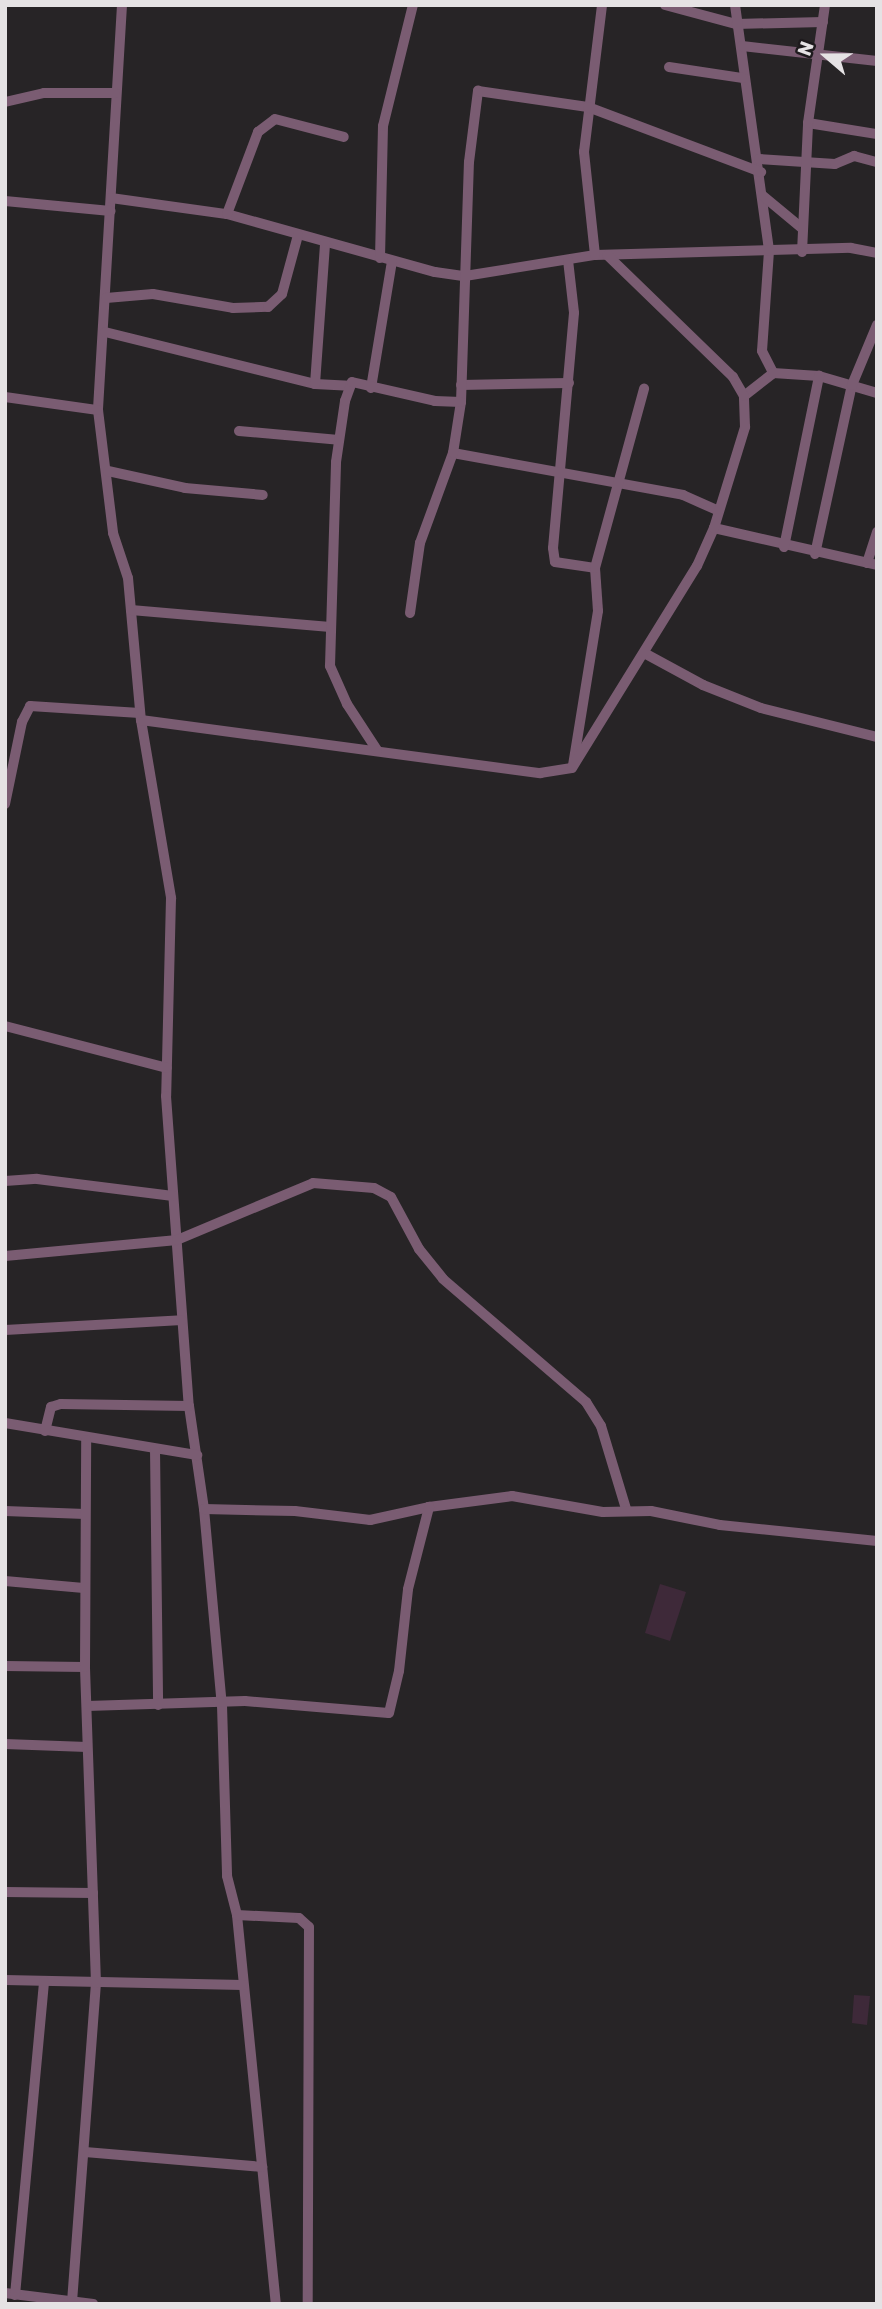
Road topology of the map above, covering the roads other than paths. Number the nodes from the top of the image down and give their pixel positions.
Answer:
1 (122, 5) edge
2 (413, 5) edge
3 (602, 5) edge
4 (665, 5) edge
5 (735, 5) edge
6 (825, 5) edge
7 (822, 22) junction
8 (736, 24) junction
9 (742, 46) junction
10 (816, 58) junction
11 (877, 61) edge
12 (669, 67) dead end
13 (743, 78) junction
14 (116, 93) junction
15 (5, 102) edge
16 (588, 107) junction
17 (808, 123) junction
18 (877, 134) edge
19 (344, 137) dead end
20 (759, 159) junction
21 (876, 159) edge
22 (807, 162) junction
23 (761, 172) junction
24 (762, 195) junction
25 (111, 198) junction
26 (5, 201) edge
27 (111, 211) junction
28 (226, 214) junction
29 (803, 229) junction
30 (298, 235) junction
31 (326, 243) junction
32 (769, 251) junction
33 (802, 252) junction
34 (877, 253) edge
35 (594, 255) junction
36 (607, 255) junction
37 (380, 258) junction
38 (568, 260) junction
39 (392, 261) junction
40 (465, 276) junction
41 (106, 298) junction
42 (877, 325) edge
43 (105, 332) junction
44 (773, 373) junction
45 (819, 376) junction
46 (569, 383) junction
47 (315, 384) junction
48 (461, 385) junction
49 (852, 385) junction
50 (349, 386) junction
51 (371, 388) junction
52 (644, 389) dead end
53 (877, 393) edge
54 (744, 396) junction
55 (5, 397) edge
56 (461, 402) junction
57 (97, 410) junction
58 (239, 431) dead end
59 (339, 440) junction
60 (453, 453) junction
61 (108, 471) junction
62 (562, 471) junction
63 (618, 482) junction
64 (263, 495) dead end
65 (717, 510) junction
66 (714, 528) junction
67 (877, 532) edge
68 (784, 547) junction
69 (815, 554) junction
70 (872, 564) edge
71 (595, 568) junction
72 (131, 610) junction
73 (410, 613) dead end
74 (330, 627) junction
75 (646, 654) junction
76 (141, 716) junction
77 (877, 737) edge
78 (377, 750) junction
79 (572, 768) junction
80 (5, 804) edge
81 (5, 1026) edge
82 (167, 1068) junction
83 (5, 1181) edge
84 (173, 1196) junction
85 (177, 1240) junction
86 (5, 1256) edge
87 (183, 1320) junction
88 (5, 1330) edge
89 (189, 1406) junction
90 (5, 1423) edge
91 (45, 1431) junction
92 (86, 1440) junction
93 (155, 1449) junction
94 (197, 1455) junction
95 (429, 1507) junction
96 (204, 1509) junction
97 (626, 1509) junction
98 (5, 1511) edge
99 (85, 1514) junction
100 (877, 1541) edge
101 (5, 1581) edge
102 (84, 1588) junction
103 (5, 1666) edge
104 (85, 1667) junction
105 (158, 1705) junction
106 (222, 1705) junction
107 (87, 1706) junction
108 (5, 1744) edge
109 (87, 1747) junction
110 (5, 1892) edge
111 (93, 1893) junction
112 (237, 1915) junction
113 (5, 1980) edge
114 (44, 1980) junction
115 (96, 1983) junction
116 (243, 1986) junction
117 (85, 2152) junction
118 (262, 2167) junction
119 (10, 2294) edge
120 (72, 2302) junction
121 (93, 2304) edge
122 (276, 2304) edge
123 (308, 2304) edge

1 - 14 street
2 - 37 street
3 - 16 street
4 - 8 street
5 - 8 street
6 - 7 street
7 - 8 street
7 - 10 street
8 - 9 street
9 - 10 street
9 - 13 street
10 - 11 street
10 - 17 street
12 - 13 street
13 - 20 street
14 - 15 street
14 - 25 street
16 - 23 street
16 - 35 street
16 - 40 street
17 - 18 street
17 - 22 street
19 - 28 street
20 - 22 street
20 - 23 street
21 - 22 street
22 - 29 street
23 - 24 street
24 - 29 street
24 - 32 street
25 - 27 street
25 - 28 street
26 - 27 street
27 - 41 street
28 - 30 street
29 - 33 street
30 - 31 street
30 - 41 street
31 - 37 street
31 - 47 street
32 - 33 street
32 - 36 street
32 - 44 street
33 - 34 street
35 - 36 street
35 - 38 street
36 - 54 street
37 - 39 street
38 - 40 street
38 - 46 street
39 - 40 street
39 - 51 street
40 - 48 street
41 - 43 street
42 - 49 street
43 - 47 street
43 - 57 street
44 - 45 street
44 - 54 street
45 - 49 street
45 - 68 street
46 - 48 street
46 - 62 street
47 - 50 street
48 - 56 street
49 - 53 street
49 - 69 street
50 - 51 street
50 - 59 street
51 - 56 street
52 - 63 street
54 - 65 street
55 - 57 street
56 - 60 street
57 - 61 street
58 - 59 street
59 - 74 street
60 - 62 street
60 - 73 street
61 - 64 street
61 - 72 street
62 - 63 street
62 - 71 street
63 - 65 street
63 - 71 street
65 - 66 street
66 - 68 street
66 - 75 street
67 - 70 street
68 - 69 street
69 - 70 street
71 - 79 street
72 - 74 street
72 - 76 street
74 - 78 street
75 - 77 street
75 - 79 street
76 - 78 street
76 - 80 street
76 - 82 street
78 - 79 street
81 - 82 street
82 - 84 street
83 - 84 street
84 - 85 street
85 - 86 street
85 - 87 street
85 - 97 street
87 - 88 street
87 - 89 street
89 - 91 street
89 - 94 street
90 - 91 street
91 - 92 street
92 - 93 street
92 - 99 street
93 - 94 street
93 - 105 street
94 - 96 street
95 - 96 street
95 - 97 street
95 - 106 street
96 - 106 street
97 - 100 street
98 - 99 street
99 - 102 street
101 - 102 street
102 - 104 street
103 - 104 street
104 - 107 street
105 - 106 street
105 - 107 street
106 - 112 street
107 - 109 street
108 - 109 street
109 - 111 street
110 - 111 street
111 - 115 street
112 - 116 street
112 - 123 street
113 - 114 street
114 - 115 street
114 - 119 street
115 - 116 street
115 - 117 street
116 - 118 street
117 - 118 street
117 - 120 street
118 - 122 street
119 - 120 street
120 - 121 street

